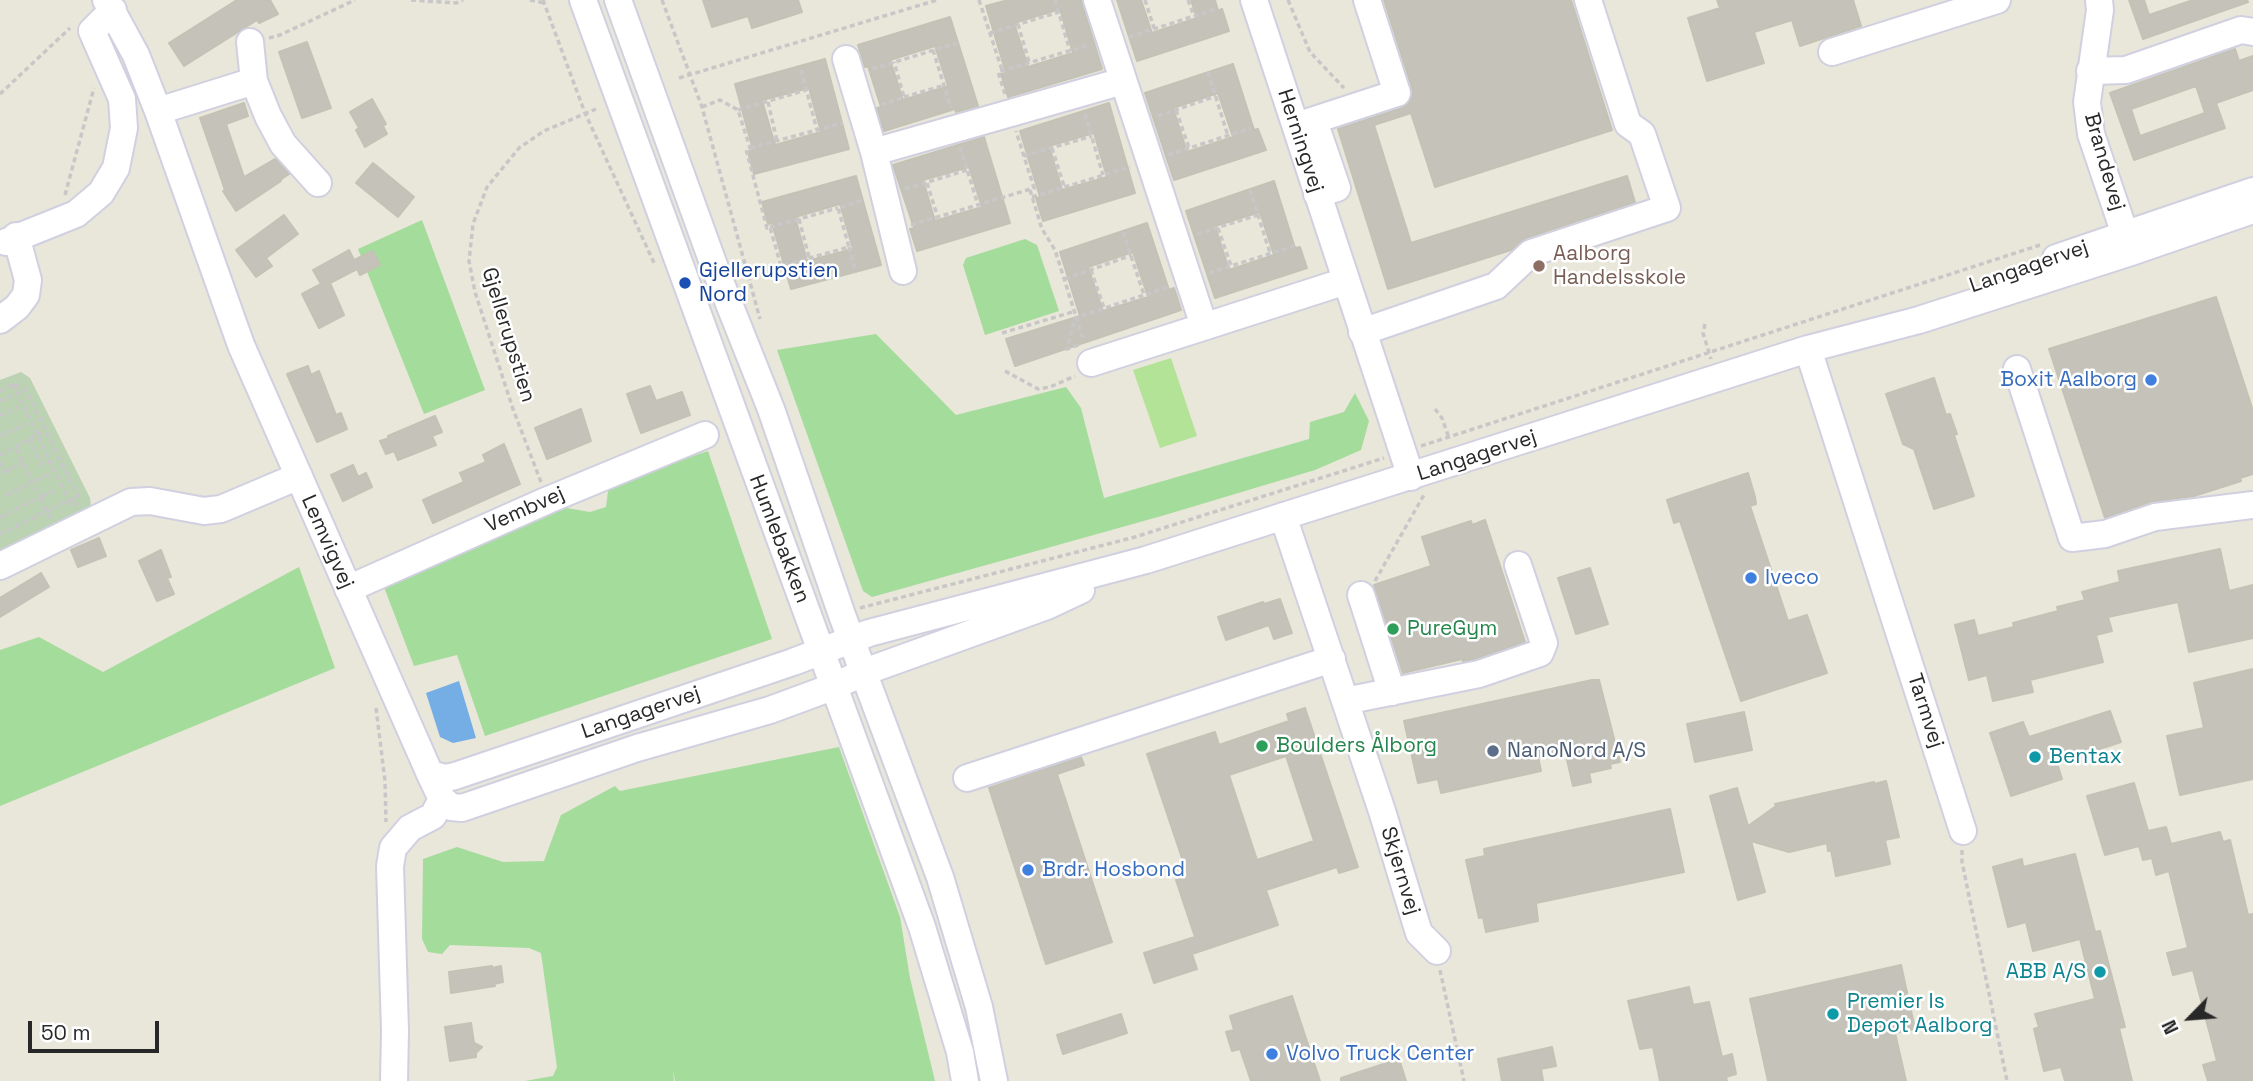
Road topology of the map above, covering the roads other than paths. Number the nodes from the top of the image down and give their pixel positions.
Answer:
1 (583, 0) edge
2 (618, 0) edge
3 (1097, 0) edge
4 (1254, 0) edge
5 (1367, 0) edge
6 (1588, 0) edge
7 (1997, 0) edge
8 (2099, 0) edge
9 (110, 5) edge
10 (2253, 32) edge
11 (250, 42) road end
12 (1832, 52) dead end
13 (849, 67) road end
14 (2090, 71) junction
15 (254, 81) junction
16 (1123, 81) junction
17 (158, 111) junction
18 (1305, 123) junction
19 (874, 152) junction
20 (318, 183) dead end
21 (2253, 191) edge
22 (2253, 210) edge
23 (2128, 243) junction
24 (903, 271) dead end
25 (1346, 281) junction
26 (0, 320) edge
27 (1204, 326) junction
28 (1362, 332) junction
29 (1808, 349) junction
30 (1088, 353) road end
31 (2017, 369) dead end
32 (705, 435) dead end
33 (1414, 467) junction
34 (299, 477) junction
35 (2253, 505) edge
36 (1283, 516) junction
37 (1146, 561) junction
38 (1518, 565) dead end
39 (0, 566) edge
40 (348, 589) junction
41 (1366, 592) road end
42 (858, 656) junction
43 (1332, 659) junction
44 (829, 670) junction
45 (1392, 692) junction
46 (1346, 701) junction
47 (429, 774) junction
48 (967, 778) dead end
49 (442, 799) junction
50 (1963, 831) road end
51 (1437, 951) road end
52 (394, 1081) edge
53 (965, 1081) edge
54 (994, 1081) edge

1 - 44 street, Humlebakken
2 - 42 street, Humlebakken
3 - 16 street
4 - 18 street, Herningvej
5 - 18 street
6 - 28 street
7 - 12 street
8 - 14 street, Brandevej
9 - 17 street, Lemvigvej
9 - 26 street
10 - 14 street
11 - 15 street
13 - 19 street
14 - 23 street, Brandevej
15 - 17 street
15 - 20 street
16 - 19 street
16 - 27 street
17 - 34 street, Lemvigvej
18 - 25 street, Herningvej
19 - 24 street
21 - 23 street, Langagervej
22 - 23 street, Langagervej
23 - 29 street, Langagervej
25 - 27 street
25 - 28 street, Herningvej
27 - 30 street
28 - 33 street, Herningvej
29 - 33 street, Langagervej
29 - 50 street, Tarmvej
31 - 35 street
32 - 40 street, Vembvej
33 - 36 street, Langagervej
34 - 39 street
34 - 40 street, Lemvigvej
36 - 37 street, Langagervej
36 - 43 street, Skjernvej
37 - 42 street, Langagervej
37 - 42 street, Langagervej
38 - 45 street
40 - 47 street, Lemvigvej
41 - 45 street
42 - 44 street, Langagervej
42 - 44 street
42 - 54 street, Humlebakken
43 - 46 street, Skjernvej
43 - 48 street
44 - 47 street, Langagervej
44 - 49 street, Langagervej
44 - 53 street, Humlebakken
45 - 46 street
46 - 51 street, Skjernvej
47 - 49 street, Lemvigvej
49 - 52 street

